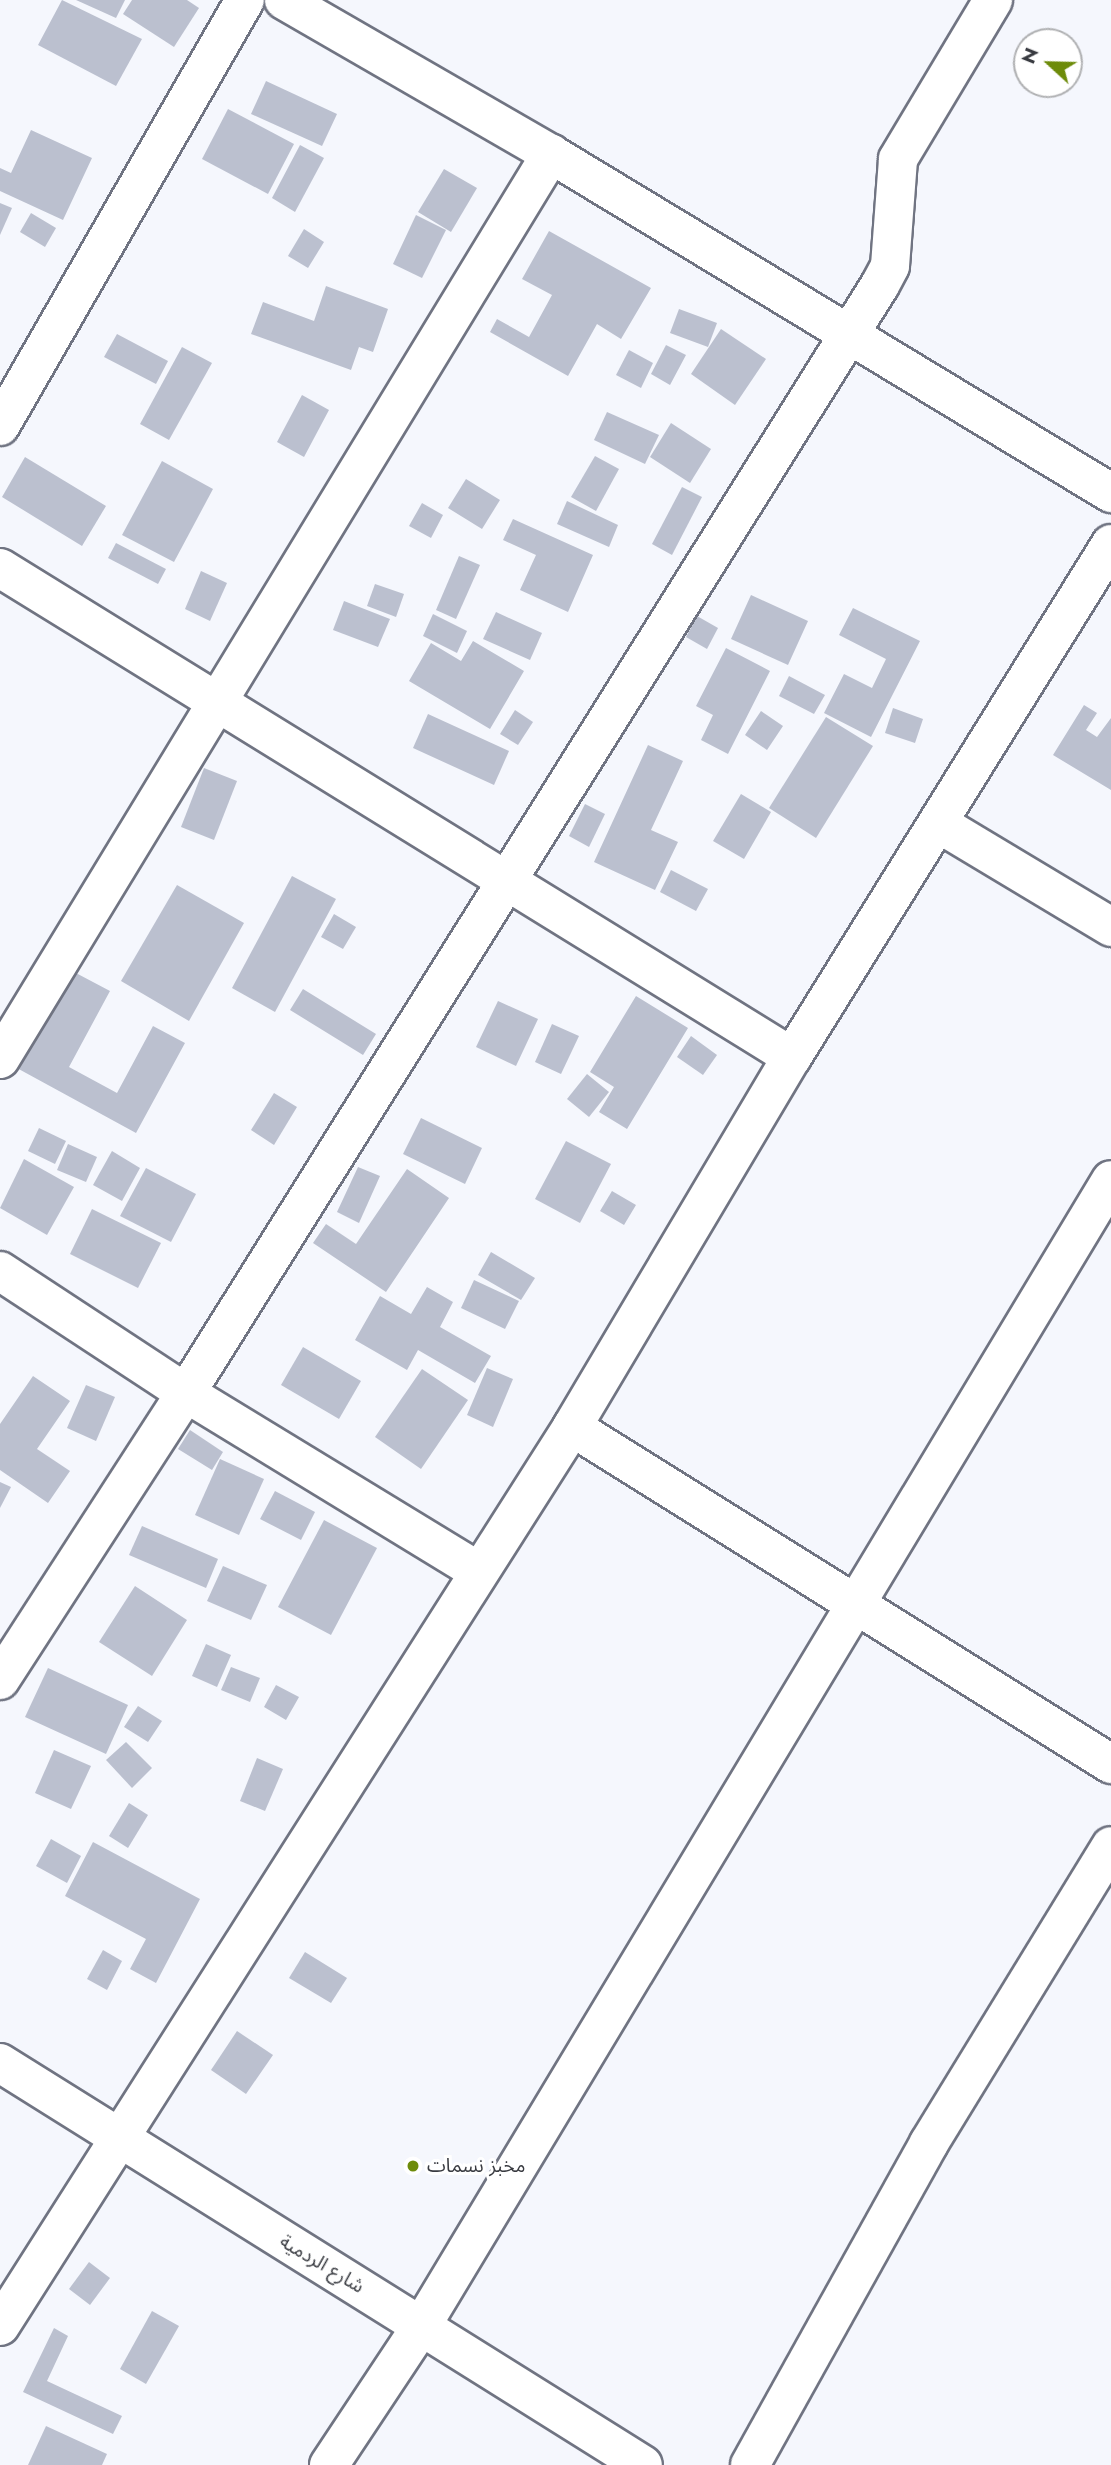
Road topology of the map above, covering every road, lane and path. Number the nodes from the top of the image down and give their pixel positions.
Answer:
1 (245, 0) edge
2 (284, 0) edge
3 (993, 0) edge
4 (551, 154) junction
5 (850, 335) junction
6 (0, 426) edge
7 (1111, 494) edge
8 (1111, 544) edge
9 (0, 568) edge
10 (219, 701) junction
11 (937, 823) junction
12 (506, 881) junction
13 (1111, 927) edge
14 (792, 1057) junction
15 (0, 1059) edge
16 (1111, 1180) edge
17 (0, 1271) edge
18 (186, 1393) junction
19 (572, 1427) junction
20 (478, 1571) junction
21 (856, 1600) junction
22 (0, 1680) edge
23 (1111, 1764) edge
24 (1111, 1846) edge
25 (0, 2063) edge
26 (118, 2140) junction
27 (422, 2325) junction
28 (0, 2326) edge
29 (329, 2465) edge
30 (643, 2465) edge
31 (750, 2465) edge

1 - 6 street
2 - 4 street
3 - 5 street
4 - 5 street
4 - 10 street
5 - 7 street
5 - 12 street
8 - 11 street
9 - 10 street
10 - 12 street
10 - 15 street
11 - 13 street
11 - 14 street
12 - 14 street
12 - 18 street
14 - 19 street
16 - 21 street
17 - 18 street
18 - 20 street
18 - 22 street
19 - 20 street
19 - 21 street
20 - 26 street
21 - 23 street
21 - 27 street
24 - 31 street
25 - 26 street, شارع الردمية
26 - 27 street, شارع الردمية
26 - 28 street
27 - 29 street
27 - 30 street, شارع الردمية

